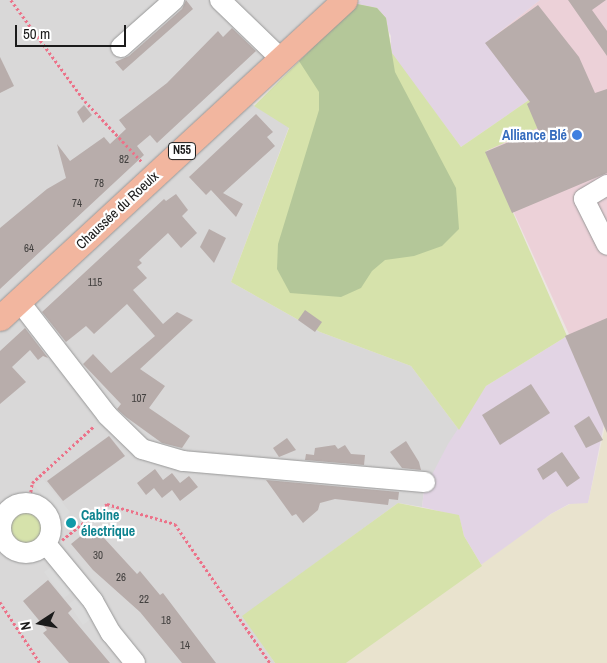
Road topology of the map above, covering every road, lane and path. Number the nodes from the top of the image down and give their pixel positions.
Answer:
1 (11, 0) edge
2 (174, 0) edge
3 (220, 0) edge
4 (345, 0) edge
5 (121, 47) dead end
6 (281, 60) junction
7 (154, 176) junction
8 (607, 185) edge
9 (607, 245) edge
10 (19, 301) junction
11 (0, 318) edge
12 (107, 415) junction
13 (425, 482) dead end
14 (29, 502) junction
15 (48, 546) junction
16 (0, 602) edge
17 (40, 663) edge
18 (135, 663) edge
19 (270, 663) edge

1 - 7 path
2 - 5 street
3 - 6 street
4 - 6 main road, Chaussée du Roeulx / N55
6 - 7 main road, Chaussée du Roeulx / N55
7 - 10 main road, Chaussée du Roeulx / N55
8 - 9 street
10 - 11 main road, Chaussée du Roeulx / N55
10 - 12 street
12 - 13 street
12 - 14 path
14 - 15 street
14 - 15 street
15 - 18 street
15 - 19 path
16 - 17 path

